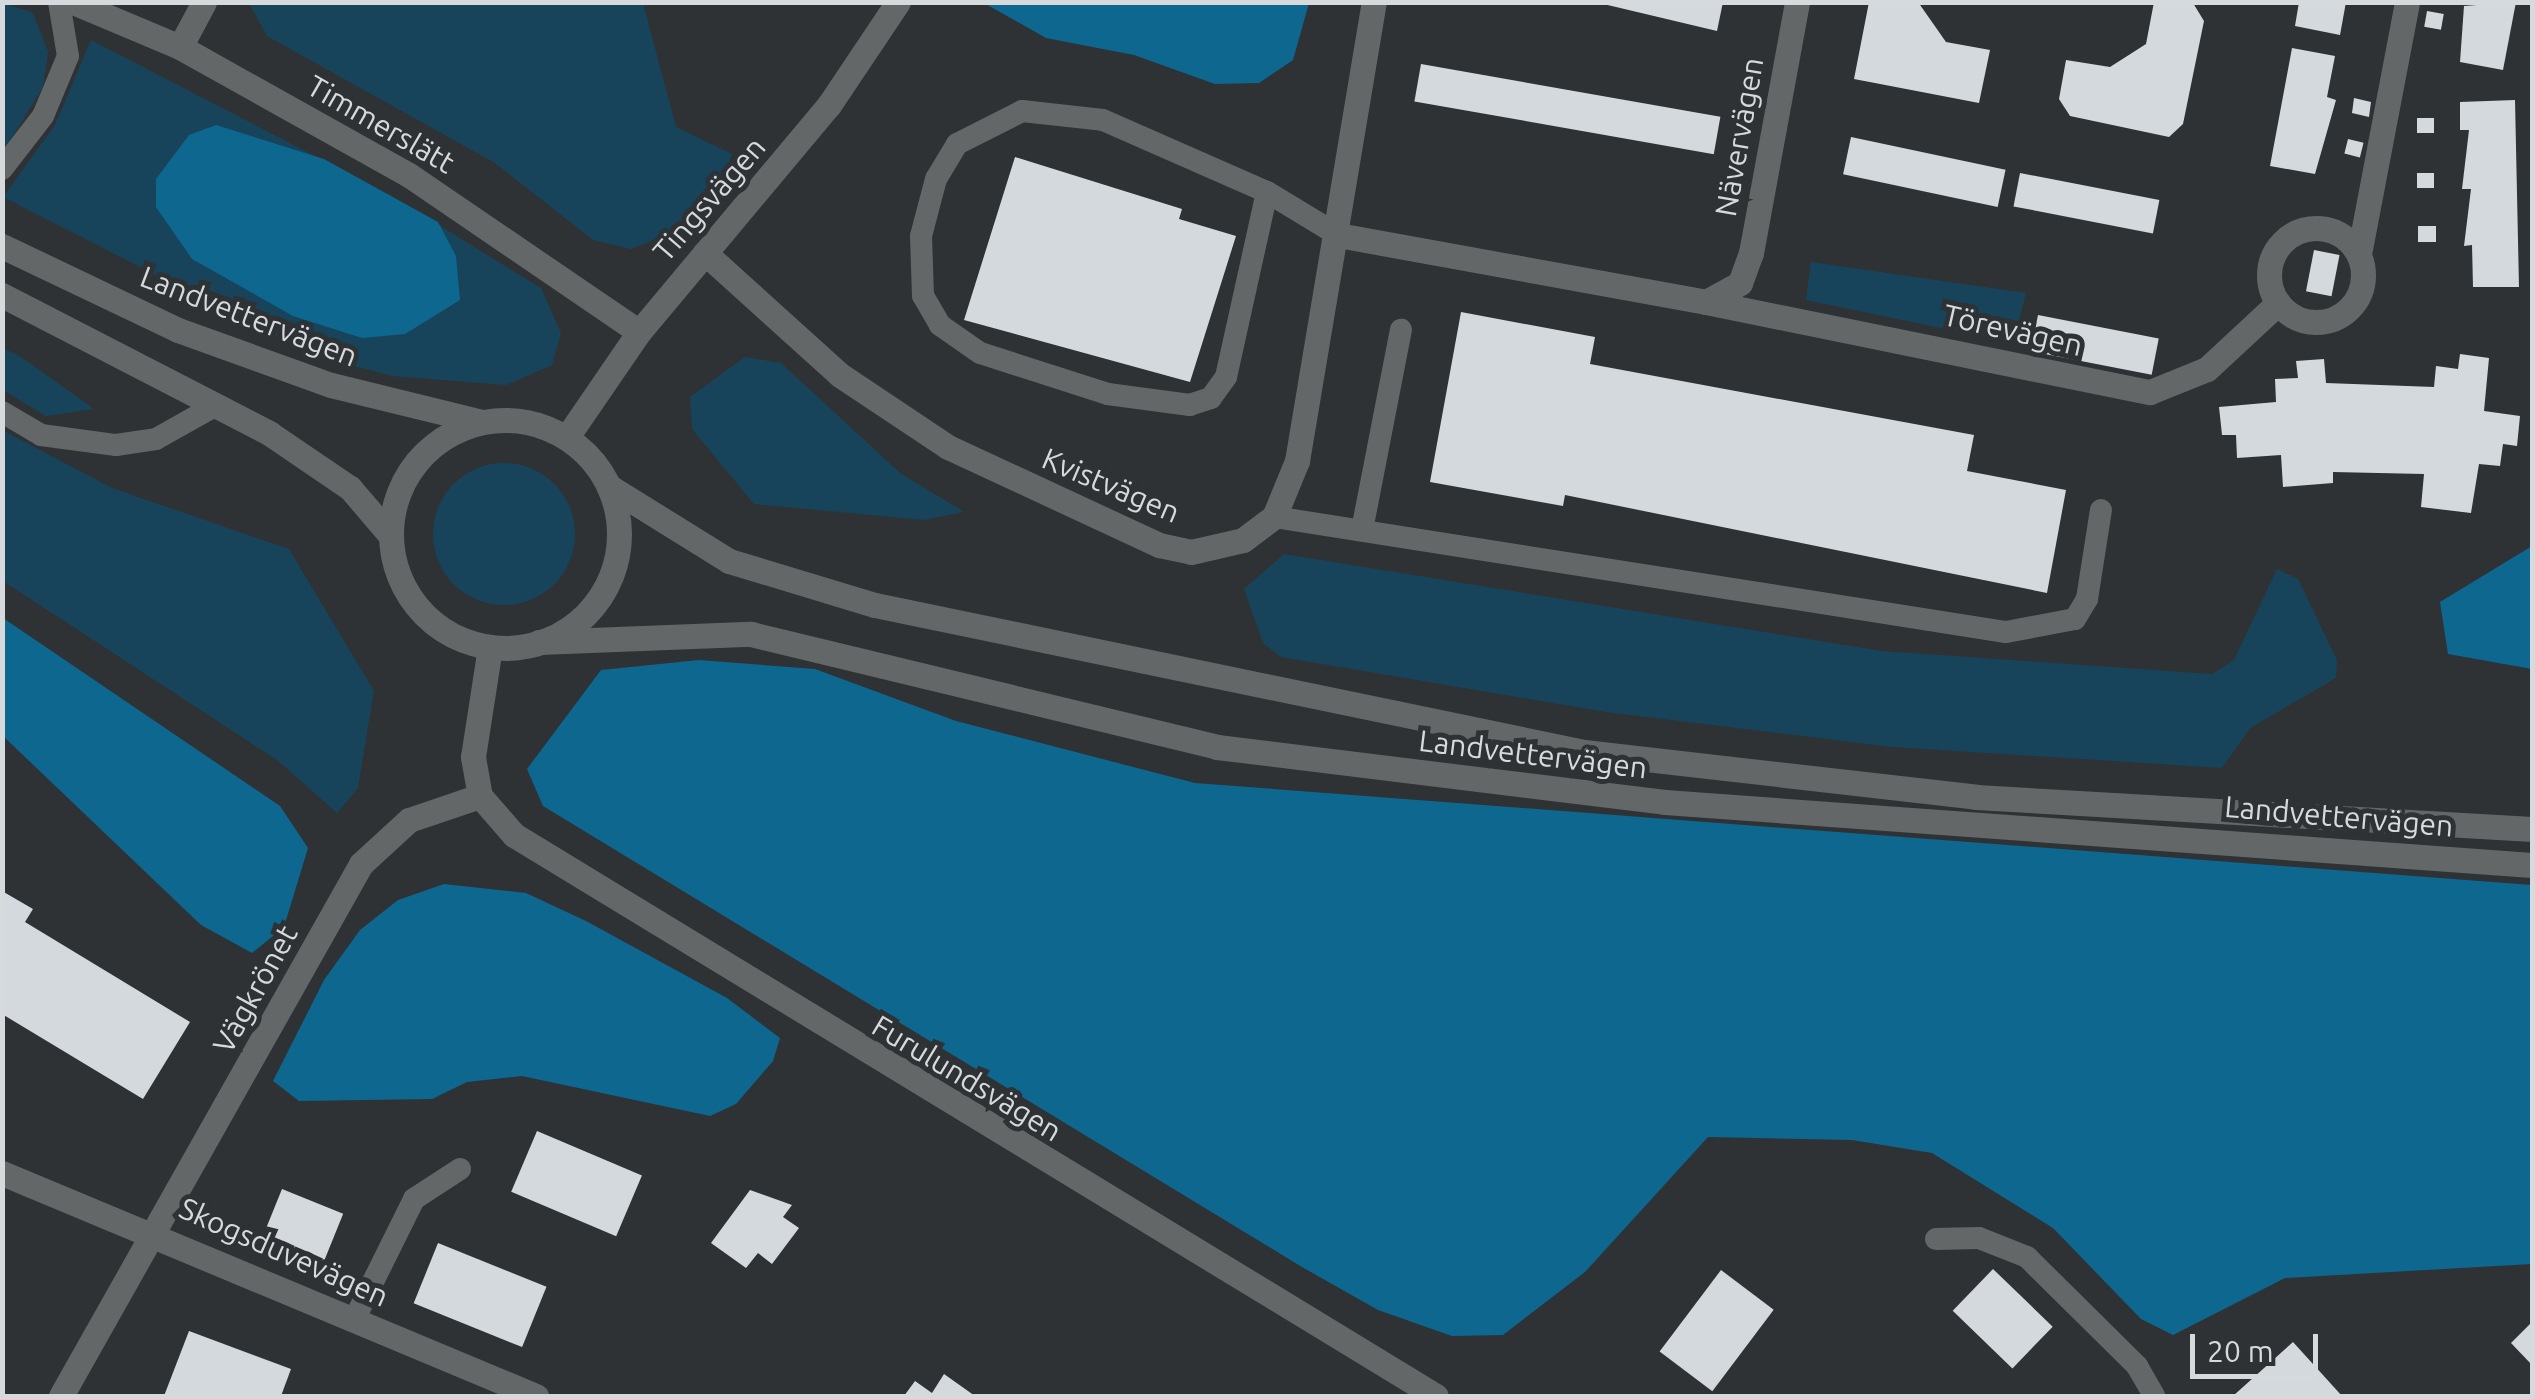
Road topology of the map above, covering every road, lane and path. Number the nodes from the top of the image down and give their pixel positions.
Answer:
1 (59, 2) edge
2 (73, 2) edge
3 (204, 2) edge
4 (898, 2) edge
5 (1374, 2) edge
6 (1797, 2) edge
7 (2407, 2) edge
8 (180, 47) junction
9 (2, 169) edge
10 (1267, 192) junction
11 (1338, 235) junction
12 (2, 246) edge
13 (706, 252) junction
14 (2359, 254) junction
15 (2, 296) edge
16 (1706, 302) junction
17 (2278, 303) junction
18 (1401, 330) dead end
19 (638, 332) junction
20 (212, 408) junction
21 (2, 412) edge
22 (482, 422) junction
23 (567, 437) junction
24 (610, 487) junction
25 (2101, 510) dead end
26 (1274, 517) junction
27 (1363, 525) junction
28 (391, 536) junction
29 (539, 642) junction
30 (490, 647) junction
31 (480, 796) junction
32 (2532, 829) edge
33 (2532, 865) edge
34 (460, 1169) dead end
35 (2, 1173) edge
36 (159, 1232) junction
37 (1936, 1239) dead end
38 (355, 1318) junction
39 (61, 1396) edge
40 (536, 1396) edge
41 (1436, 1396) edge
42 (2154, 1396) edge

1 - 9 lane
2 - 8 street, Timmerslätt
3 - 8 street
4 - 13 street, Tingsvägen
5 - 11 street
6 - 16 street, Nävervägen
7 - 14 street
8 - 19 street, Timmerslätt
10 - 10 lane
10 - 11 lane
11 - 16 street, Törevägen
11 - 26 street
12 - 22 street, Landvettervägen
13 - 19 street, Tingsvägen
13 - 26 street, Kvistvägen
14 - 17 street
14 - 17 street
15 - 20 street
16 - 17 street, Törevägen
18 - 27 lane
19 - 23 street, Tingsvägen
20 - 21 lane
20 - 28 street
22 - 23 street
22 - 28 street
23 - 24 street
24 - 29 street
24 - 32 street, Landvettervägen
25 - 27 lane
26 - 27 lane
28 - 30 street
29 - 30 street
29 - 33 street, Landvettervägen
30 - 31 street
31 - 36 street, Vägkrönet
31 - 41 street, Furulundsvägen
34 - 38 lane
35 - 36 street, Skogsduvevägen
36 - 38 street, Skogsduvevägen
36 - 39 street, Vägkrönet
37 - 42 lane
38 - 40 street, Skogsduvevägen

